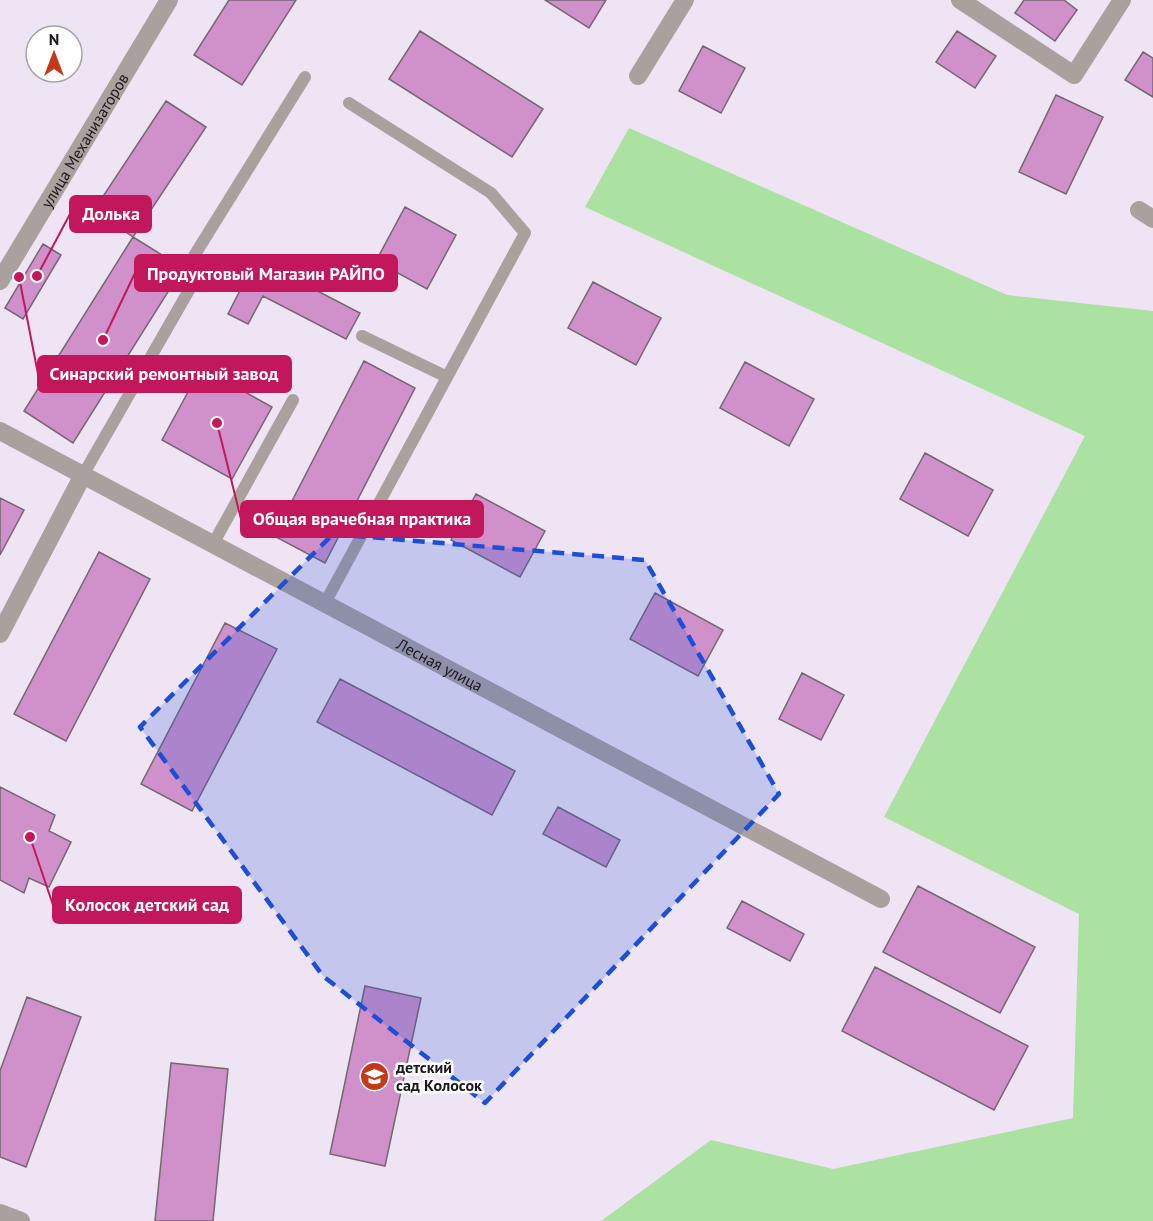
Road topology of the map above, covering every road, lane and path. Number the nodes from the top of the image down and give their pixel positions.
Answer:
1 (170, 0) edge
2 (685, 0) edge
3 (960, 0) edge
4 (1122, 0) edge
5 (304, 76) dead end
6 (638, 76) dead end
7 (349, 103) dead end
8 (0, 281) edge
9 (362, 336) dead end
10 (447, 377) junction
11 (293, 400) dead end
12 (0, 431) edge
13 (83, 475) junction
14 (213, 544) junction
15 (324, 603) junction
16 (0, 634) edge
17 (880, 899) dead end
18 (0, 1213) edge
19 (21, 1221) edge

1 - 8 street, улица Механизаторов
2 - 6 street
3 - 4 street
5 - 13 lane
7 - 10 lane
9 - 10 lane
10 - 15 lane
11 - 14 lane
12 - 13 street, Лесная улица
13 - 14 street, Лесная улица
13 - 16 street
14 - 15 street, Лесная улица
15 - 17 street, Лесная улица
18 - 19 street

